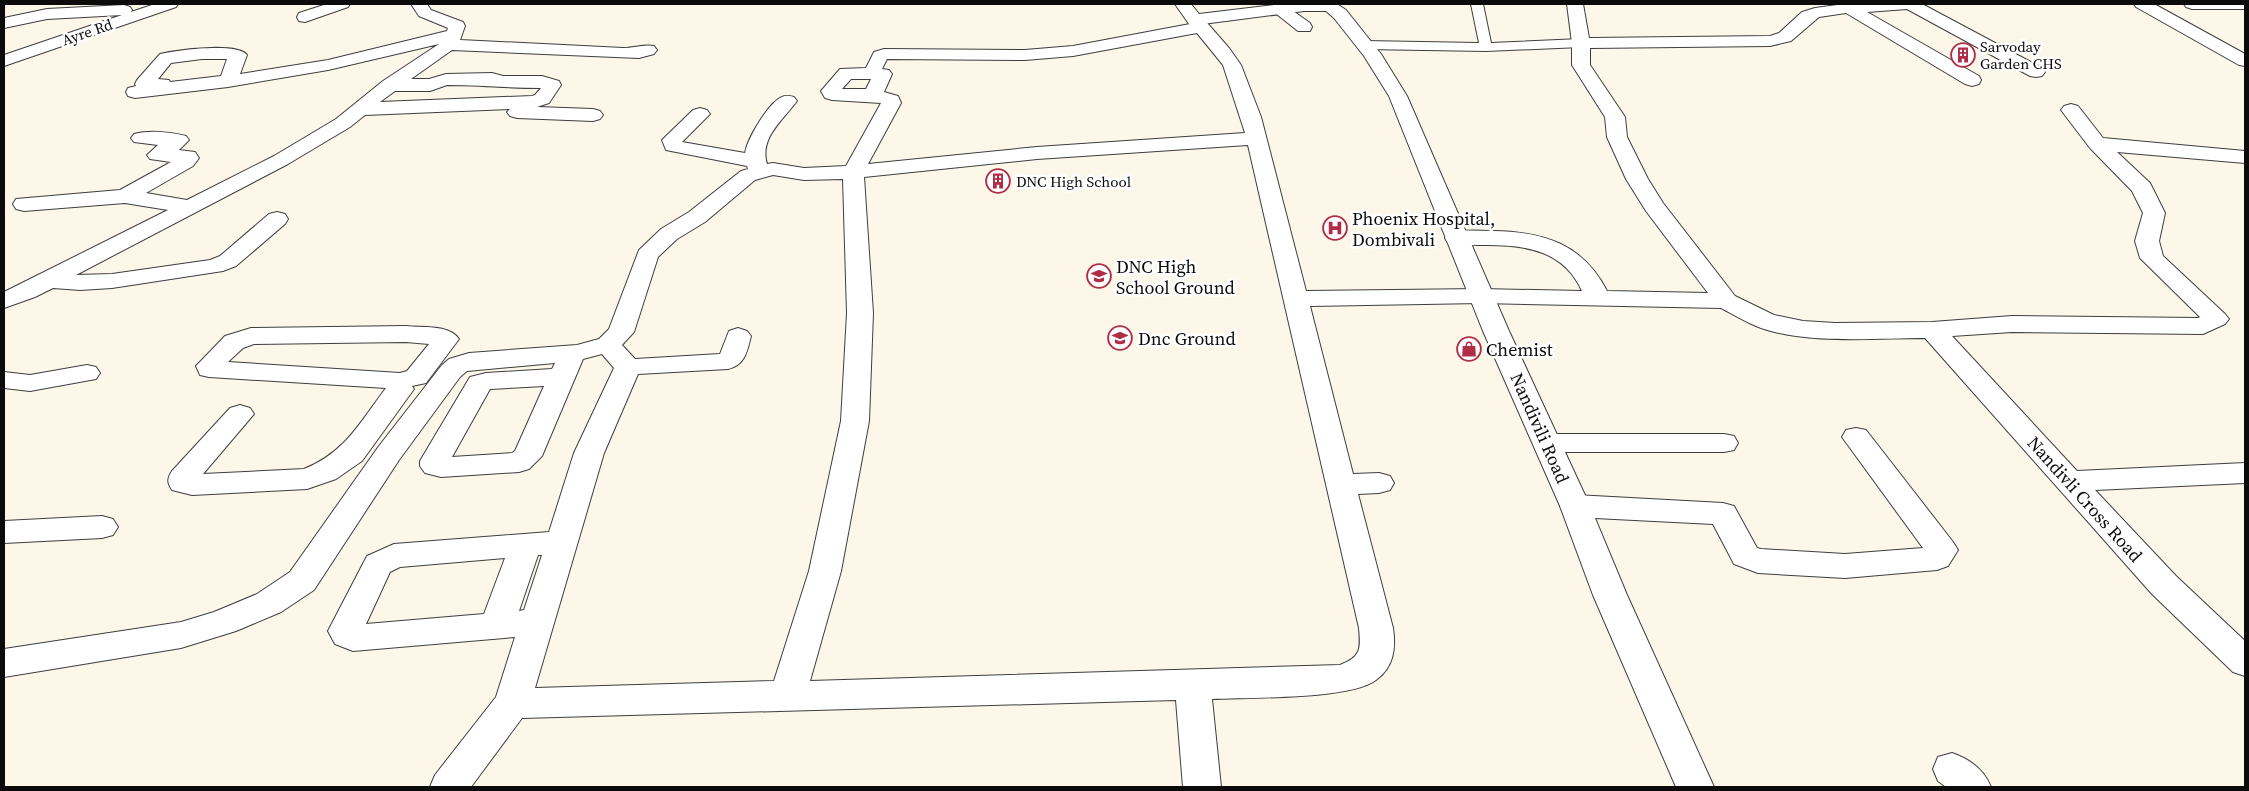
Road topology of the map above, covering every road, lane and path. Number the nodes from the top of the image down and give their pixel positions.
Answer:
1 (170, 4) edge
2 (342, 4) edge
3 (419, 4) edge
4 (1183, 4) edge
5 (1478, 4) edge
6 (1575, 4) edge
7 (1911, 4) edge
8 (2142, 4) edge
9 (2192, 4) edge
10 (2245, 4) edge
11 (1849, 8) junction
12 (1280, 9) junction
13 (152, 10) junction
14 (305, 17) dead end
15 (4, 23) edge
16 (1198, 24) junction
17 (1304, 27) dead end
18 (452, 40) junction
19 (1582, 43) junction
20 (1364, 45) junction
21 (1486, 47) junction
22 (648, 50) dead end
23 (4, 61) edge
24 (2245, 61) edge
25 (874, 67) dead end
26 (2036, 72) dead end
27 (1972, 80) dead end
28 (390, 85) junction
29 (135, 92) dead end
30 (872, 96) dead end
31 (787, 101) dead end
32 (2071, 110) dead end
33 (358, 112) junction
34 (700, 114) dead end
35 (593, 115) dead end
36 (141, 138) dead end
37 (1256, 138) junction
38 (2097, 144) junction
39 (2243, 159) edge
40 (757, 166) junction
41 (853, 172) junction
42 (125, 196) junction
43 (24, 204) dead end
44 (190, 207) junction
45 (277, 219) dead end
46 (1456, 238) junction
47 (49, 280) junction
48 (15, 291) edge
49 (1481, 296) junction
50 (1598, 298) junction
51 (1294, 299) junction
52 (4, 301) edge
53 (1726, 301) junction
54 (1932, 330) junction
55 (738, 336) dead end
56 (618, 356) junction
57 (567, 365) junction
58 (498, 370) junction
59 (87, 373) dead end
60 (437, 376) junction
61 (4, 380) edge
62 (312, 389) dead end
63 (400, 389) junction
64 (240, 414) dead end
65 (1856, 438) dead end
66 (1547, 443) junction
67 (1724, 443) dead end
68 (352, 454) junction
69 (389, 454) junction
70 (2245, 473) edge
71 (2069, 481) junction
72 (1379, 483) dead end
73 (1340, 484) junction
74 (1576, 506) junction
75 (102, 527) dead end
76 (4, 532) edge
77 (560, 542) junction
78 (526, 545) junction
79 (536, 622) junction
80 (496, 626) junction
81 (2245, 662) edge
82 (4, 663) edge
83 (1193, 685) junction
84 (787, 696) junction
85 (512, 703) junction
86 (449, 787) edge
87 (1202, 787) edge
88 (1695, 787) edge

1 - 13 street, Ayre Rd
2 - 14 street
3 - 18 street
4 - 16 street
5 - 21 street
6 - 19 street
7 - 11 street
7 - 26 street
8 - 24 street
9 - 10 street
11 - 19 street
11 - 27 street
12 - 16 street, Nandivili Road
12 - 17 street
12 - 20 street, Nandivili Road
13 - 15 street
13 - 23 street, Ayre Rd
16 - 25 street, Nandivili Road
16 - 37 street
18 - 22 street
18 - 28 street
18 - 29 street
19 - 21 street
19 - 53 street
20 - 21 street
20 - 46 street, Nandivili Road
28 - 33 street
28 - 33 street
30 - 41 street
31 - 40 street
32 - 38 street
33 - 35 street
33 - 44 street
34 - 40 street
36 - 42 street
37 - 41 street
37 - 51 street
38 - 39 street
38 - 54 street
40 - 41 street
40 - 56 street
41 - 84 street
42 - 43 street
42 - 44 street
44 - 47 street
45 - 47 street
46 - 49 street, Nandivili Road
46 - 50 street
47 - 48 street
48 - 52 street
49 - 50 street
49 - 51 street
49 - 66 street, Nandivili Road
50 - 53 street
51 - 73 street
53 - 54 street
54 - 71 street, Nandivli Cross Road
55 - 56 street
56 - 57 street
56 - 77 street
57 - 58 street
57 - 58 street
58 - 60 street
59 - 61 street
60 - 60 street
60 - 63 street
60 - 69 street
62 - 63 street
63 - 68 street
64 - 68 street
65 - 74 street
66 - 67 street
66 - 74 street, Nandivili Road
68 - 69 street
69 - 82 street
70 - 71 street
71 - 81 street, Nandivli Cross Road
72 - 73 street
73 - 83 street
74 - 88 street, Nandivili Road
75 - 76 street
77 - 78 street
77 - 79 street
78 - 80 street
78 - 80 street
79 - 80 street
79 - 85 street
83 - 84 street
83 - 87 street
84 - 85 street
85 - 86 street

